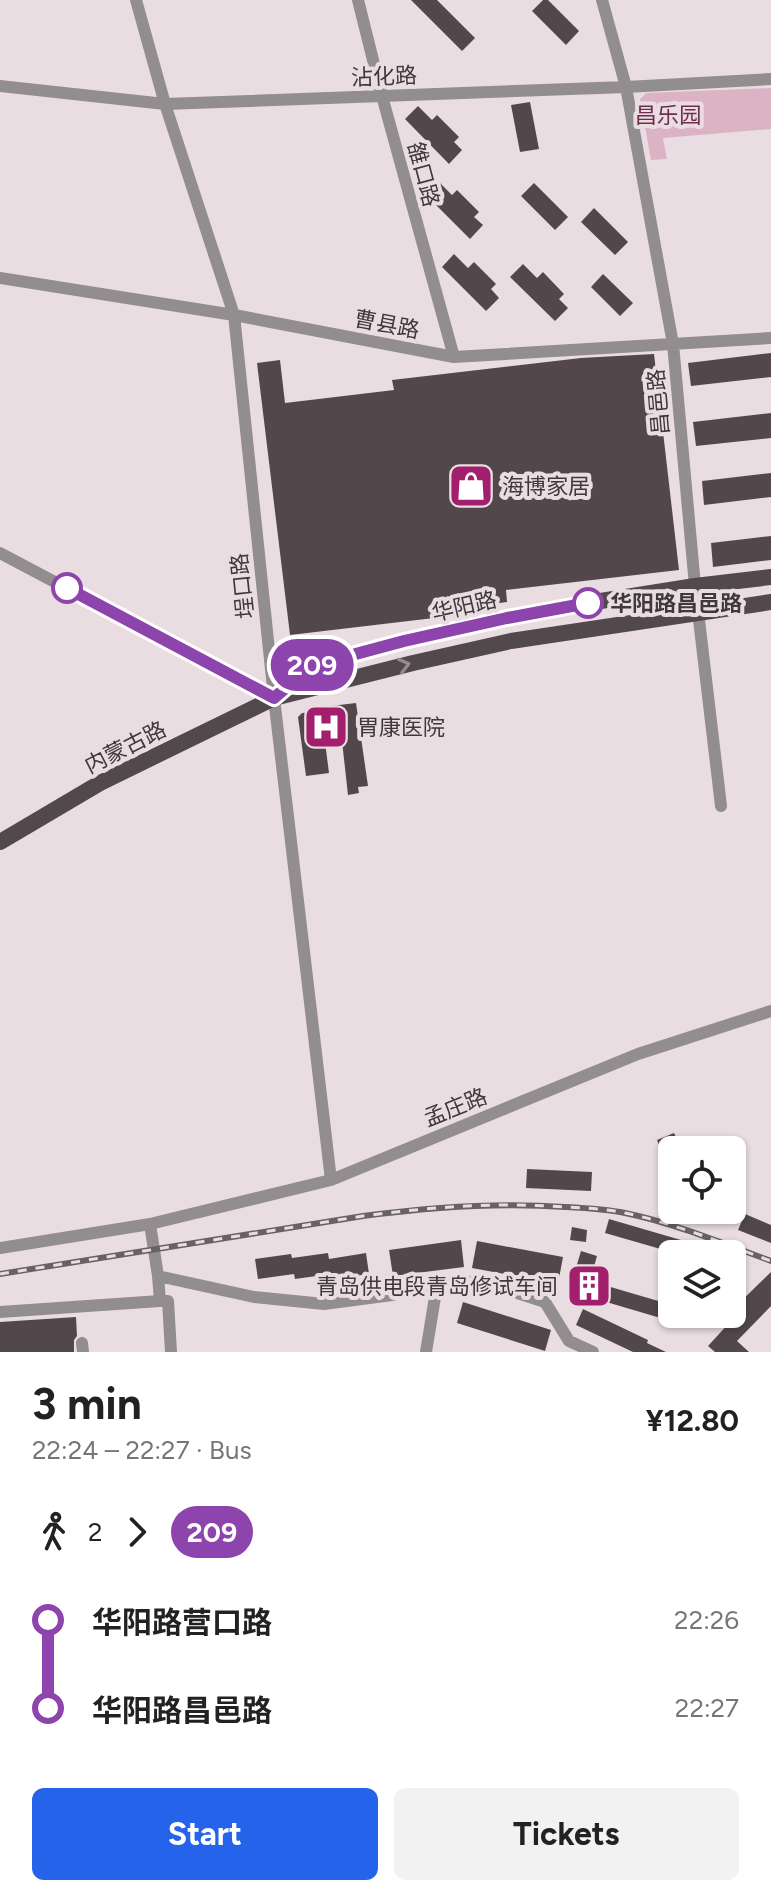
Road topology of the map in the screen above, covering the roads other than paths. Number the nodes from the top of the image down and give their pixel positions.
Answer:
1 (136, 0) edge
2 (358, 0) edge
3 (602, 0) edge
4 (771, 79) edge
5 (0, 86) edge
6 (626, 87) junction
7 (382, 96) junction
8 (165, 104) junction
9 (0, 278) edge
10 (234, 315) junction
11 (771, 338) edge
12 (673, 344) junction
13 (454, 357) junction
14 (0, 553) edge
15 (771, 577) edge
16 (695, 586) junction
17 (771, 602) edge
18 (699, 613) junction
19 (274, 698) junction
20 (721, 806) dead end
21 (0, 842) edge
22 (771, 1011) edge
23 (331, 1180) junction
24 (150, 1224) junction
25 (0, 1248) edge
26 (158, 1276) junction
27 (437, 1285) junction
28 (160, 1301) junction
29 (0, 1312) edge
30 (171, 1352) edge
31 (426, 1352) edge
32 (593, 1352) edge

1 - 8 street, 埕口路
2 - 7 street, 雒口路
3 - 6 street, 昌邑路
4 - 6 street, 沾化路
5 - 8 street, 沾化路
6 - 7 street, 沾化路
6 - 12 street, 昌邑路
7 - 8 street, 沾化路
7 - 13 street, 雒口路
8 - 10 street, 埕口路
9 - 10 street, 曹县路
10 - 13 street, 曹县路
10 - 19 street, 埕口路
11 - 12 street, 曹县路
12 - 13 street, 曹县路
12 - 16 street, 昌邑路
14 - 19 street
15 - 16 main road, 华阳路
16 - 18 street, 昌邑路
16 - 19 main road, 华阳路
17 - 18 main road, 华阳路
19 -> 18 main road, 华阳路
18 - 20 street, 昌邑路
19 - 21 main road, 内蒙古路
19 - 23 street, 埕口路
22 - 23 street, 孟庄路
23 - 24 street, 孟庄路
24 - 25 street, 孟庄路
24 - 26 street
26 - 27 street
26 - 28 street
27 - 31 street
27 - 32 street
28 - 29 street
28 - 30 street

